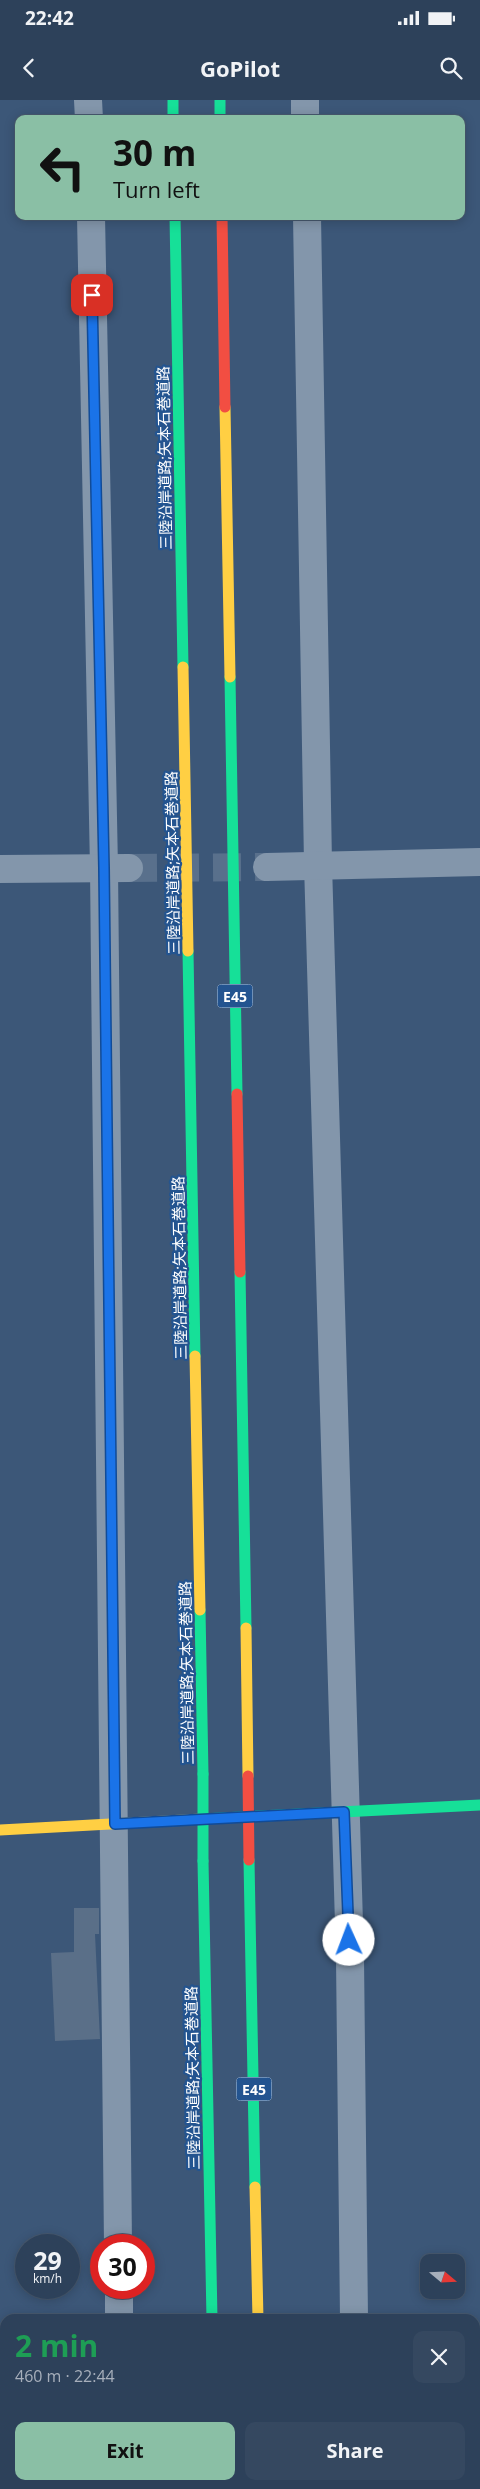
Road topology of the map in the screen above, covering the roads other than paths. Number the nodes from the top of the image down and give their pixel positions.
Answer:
1 (88, 100) edge
2 (173, 100) edge
3 (220, 100) edge
4 (305, 100) edge
5 (89, 115) edge
6 (173, 115) edge
7 (220, 115) edge
8 (305, 115) edge
9 (90, 220) edge
10 (175, 220) edge
11 (222, 220) edge
12 (307, 220) edge
13 (480, 862) edge
14 (318, 864) junction
15 (268, 867) tunnel mouth
16 (116, 868) junction
17 (0, 870) edge
18 (480, 1805) edge
19 (344, 1812) junction
20 (115, 1824) junction
21 (0, 1830) edge
22 (118, 2234) edge
23 (119, 2299) edge
24 (119, 2314) edge
25 (212, 2314) edge
26 (258, 2314) edge
27 (354, 2314) edge

1 - 5 street
2 - 6 main road
3 - 7 main road
4 - 8 street
9 - 16 street
10 - 25 main road, 三陸沿岸道路;矢本石巻道路, bridge
11 - 26 main road, E45, bridge
12 - 14 street
13 - 14 street
14 - 15 street
14 - 19 street
16 - 17 street
16 - 20 street
18 - 19 main road
19 - 20 main road
19 - 27 street
20 - 21 main road
20 - 22 street
23 - 24 street

